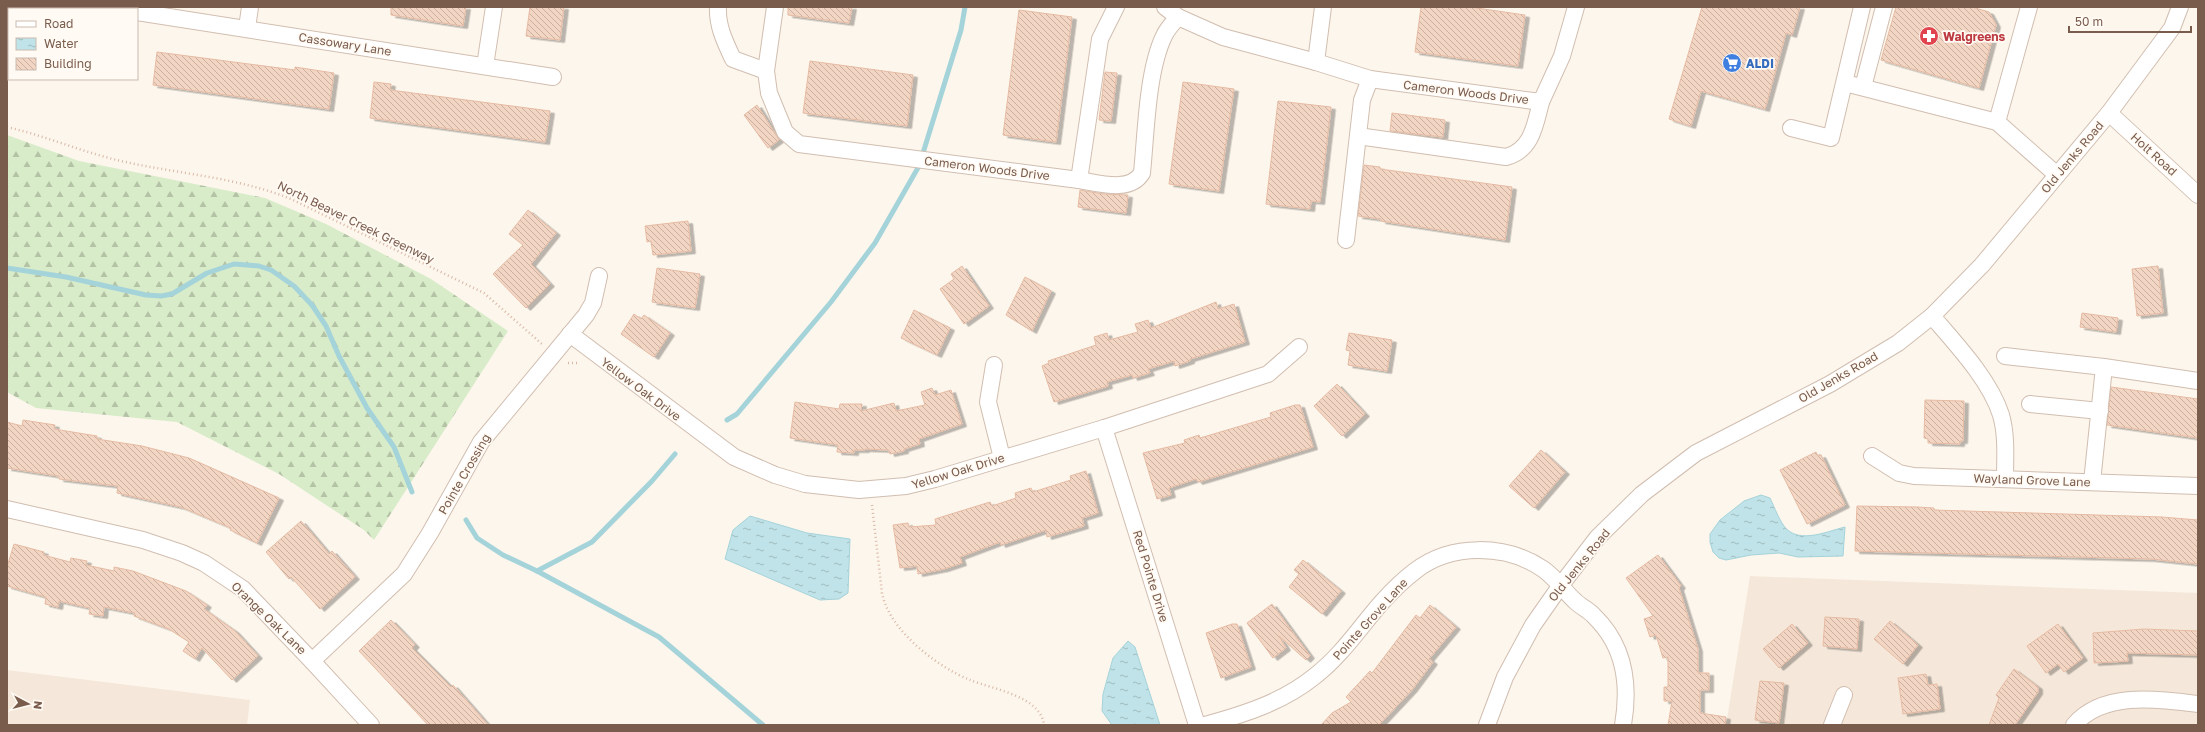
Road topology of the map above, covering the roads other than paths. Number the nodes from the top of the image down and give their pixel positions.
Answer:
1 (250, 7) edge
2 (494, 7) edge
3 (718, 7) edge
4 (776, 7) edge
5 (1116, 7) edge
6 (1324, 7) edge
7 (1576, 7) edge
8 (1862, 7) edge
9 (1884, 7) edge
10 (2029, 7) edge
11 (2180, 7) edge
12 (138, 12) edge
13 (1172, 12) edge
14 (247, 28) junction
15 (1316, 62) junction
16 (485, 66) junction
17 (766, 71) junction
18 (553, 77) dead end
19 (1370, 79) junction
20 (1845, 83) junction
21 (1863, 88) junction
22 (1541, 102) junction
23 (2109, 113) junction
24 (1997, 122) junction
25 (1791, 128) dead end
26 (1358, 136) junction
27 (2057, 175) junction
28 (1079, 180) junction
29 (2198, 195) edge
30 (1346, 240) dead end
31 (599, 276) dead end
32 (1932, 316) junction
33 (570, 334) junction
34 (1299, 347) dead end
35 (2005, 356) dead end
36 (994, 365) dead end
37 (2104, 368) junction
38 (2198, 381) edge
39 (2030, 404) dead end
40 (2100, 411) junction
41 (1104, 428) junction
42 (1872, 456) dead end
43 (1002, 458) junction
44 (2005, 479) junction
45 (2092, 482) junction
46 (2198, 486) edge
47 (7, 509) edge
48 (1561, 585) junction
49 (312, 660) junction
50 (1844, 695) dead end
51 (2198, 704) edge
52 (371, 725) edge
53 (1197, 725) edge
54 (1205, 725) edge
55 (1487, 725) edge
56 (1623, 725) edge
57 (1832, 725) edge
58 (2074, 725) edge

1 - 14 street
2 - 16 street
3 - 17 street
4 - 17 street, Cameron Woods Drive
5 - 28 street
6 - 15 street
7 - 22 street, Cameron Woods Drive
8 - 20 street
9 - 21 street
10 - 24 street
11 - 23 street, Old Jenks Road
12 - 14 street, Cassowary Lane
13 - 15 street, Cameron Woods Drive
13 - 28 street, Cameron Woods Drive
14 - 16 street, Cassowary Lane
15 - 19 street, Cameron Woods Drive
16 - 18 street, Cassowary Lane
17 - 28 street, Cameron Woods Drive
19 - 22 street, Cameron Woods Drive
19 - 26 street
20 - 21 street
20 - 25 street
21 - 24 street
22 - 26 street
23 - 27 street, Old Jenks Road
23 - 29 street, Holt Road
24 - 27 street
26 - 30 street
27 - 32 street, Old Jenks Road
31 - 33 street, Pointe Crossing
32 - 44 street
32 - 48 street, Old Jenks Road
33 - 43 street, Yellow Oak Drive
33 - 49 street, Pointe Crossing
34 - 41 street, Yellow Oak Drive
35 - 37 street
36 - 43 street
37 - 38 street
37 - 40 street
39 - 40 street
40 - 45 street
41 - 43 street, Yellow Oak Drive
41 - 53 street, Red Pointe Drive
42 - 44 street, Wayland Grove Lane
44 - 45 street, Wayland Grove Lane
45 - 46 street, Wayland Grove Lane
47 - 49 street, Orange Oak Lane
48 - 54 street, Pointe Grove Lane
48 - 55 street, Old Jenks Road
48 - 56 street, Pointe Grove Lane
49 - 52 street, Orange Oak Lane
50 - 57 street
51 - 58 street

